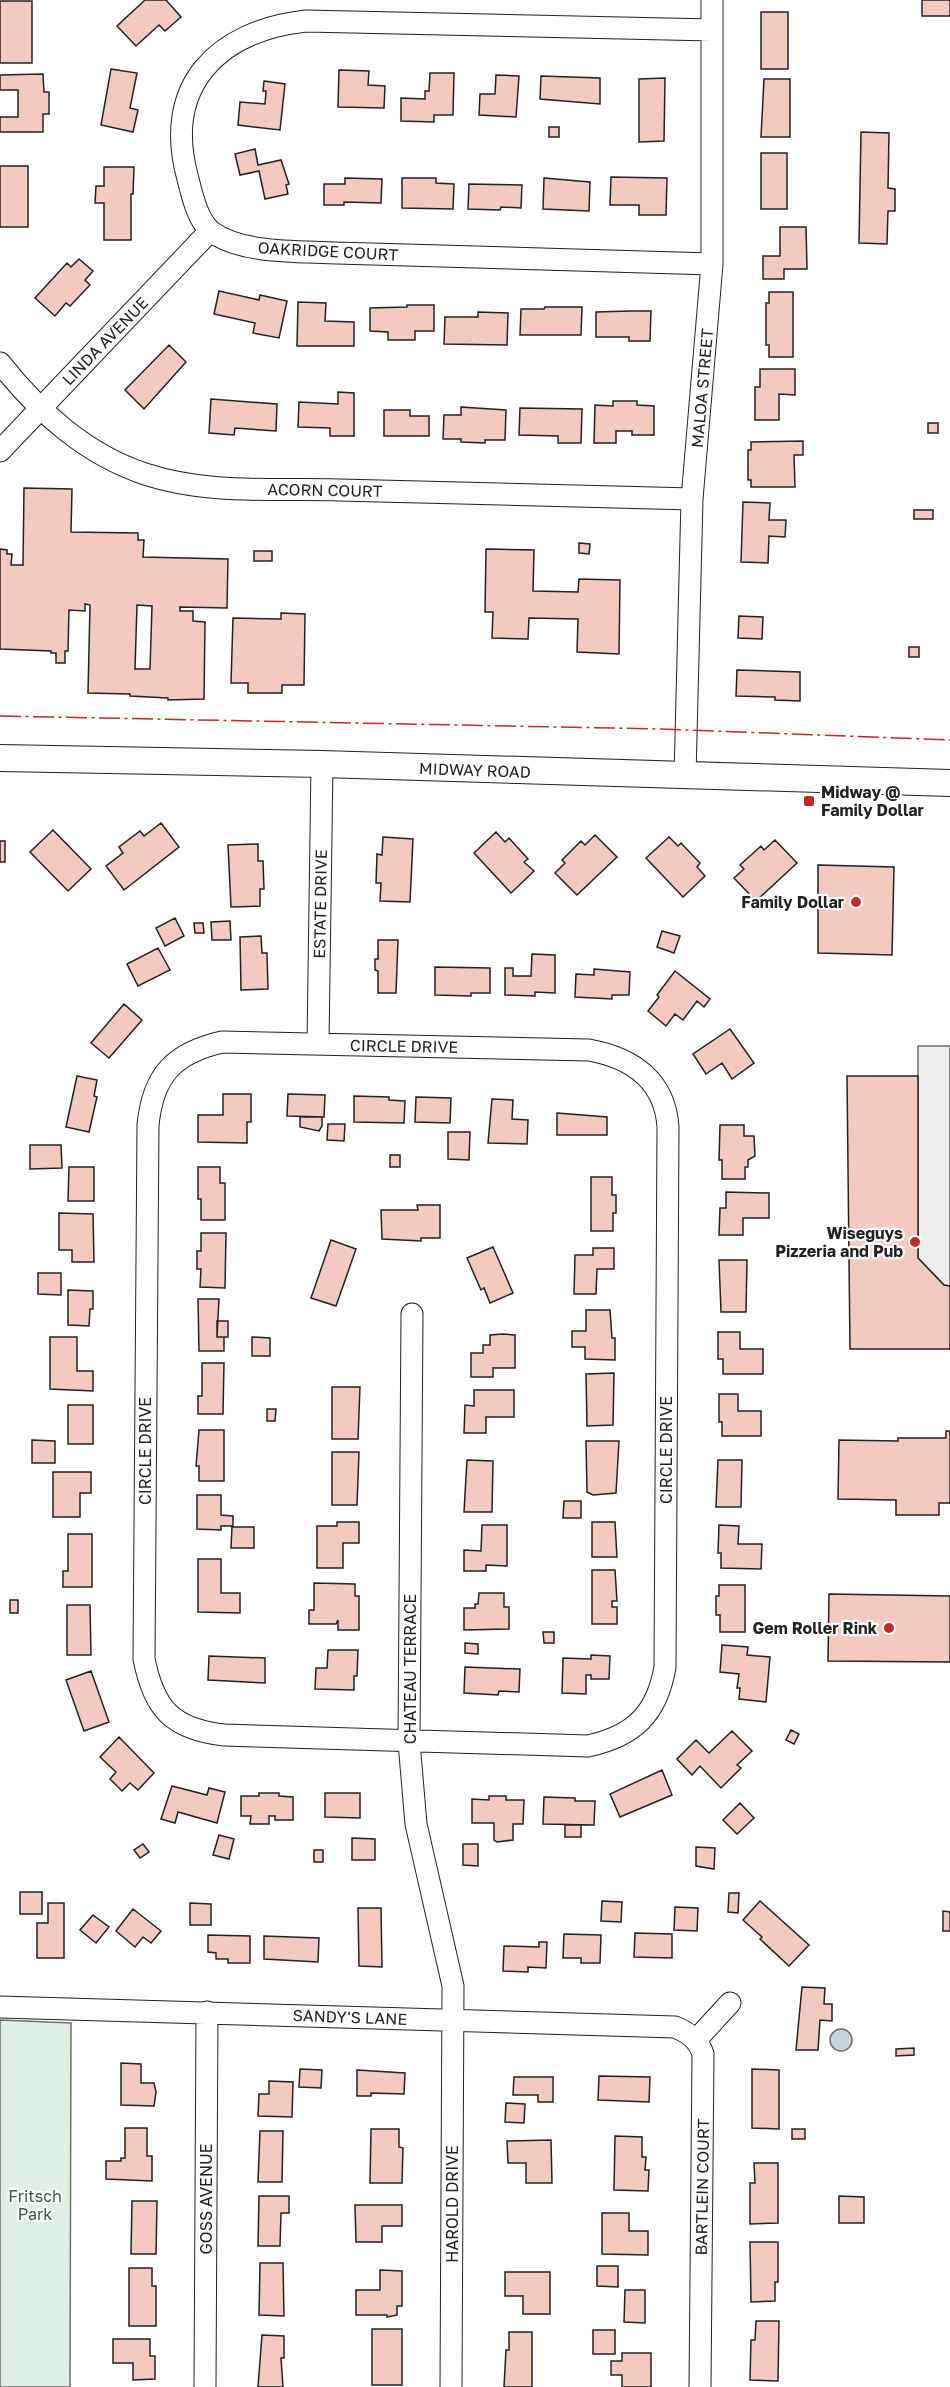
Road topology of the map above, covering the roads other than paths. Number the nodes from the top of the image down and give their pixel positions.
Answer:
1 (712, 0) edge
2 (712, 30) junction
3 (210, 231) junction
4 (712, 264) junction
5 (0, 363) edge
6 (39, 409) junction
7 (0, 451) edge
8 (692, 499) junction
9 (0, 758) edge
10 (322, 764) junction
11 (685, 776) junction
12 (950, 783) edge
13 (318, 1044) junction
14 (412, 1314) dead end
15 (409, 1742) junction
16 (730, 2003) dead end
17 (0, 2007) edge
18 (207, 2012) junction
19 (453, 2020) junction
20 (696, 2040) junction
21 (205, 2387) edge
22 (451, 2387) edge
23 (700, 2387) edge

1 - 2 street, MALOA STREET
2 - 3 street
2 - 4 street, MALOA STREET
3 - 4 street, OAKRIDGE COURT
3 - 6 street, LINDA AVENUE
4 - 8 street, MALOA STREET
5 - 6 street, ACORN COURT
6 - 7 street, LINDA AVENUE
6 - 8 street, ACORN COURT
8 - 11 street, MALOA STREET
9 - 10 main road, MIDWAY ROAD
10 - 11 main road, MIDWAY ROAD
10 - 13 street, ESTATE DRIVE
11 - 12 main road, MIDWAY ROAD
13 - 15 street, CIRCLE DRIVE
13 - 15 street, CIRCLE DRIVE
14 - 15 street, CHATEAU TERRACE
15 - 19 street, CHATEAU TERRACE
16 - 20 street
17 - 18 street, SANDY'S LANE
18 - 19 street, SANDY'S LANE
18 - 21 street, GOSS AVENUE
19 - 20 street, SANDY'S LANE
19 - 22 street, HAROLD DRIVE
20 - 23 street, BARTLEIN COURT

